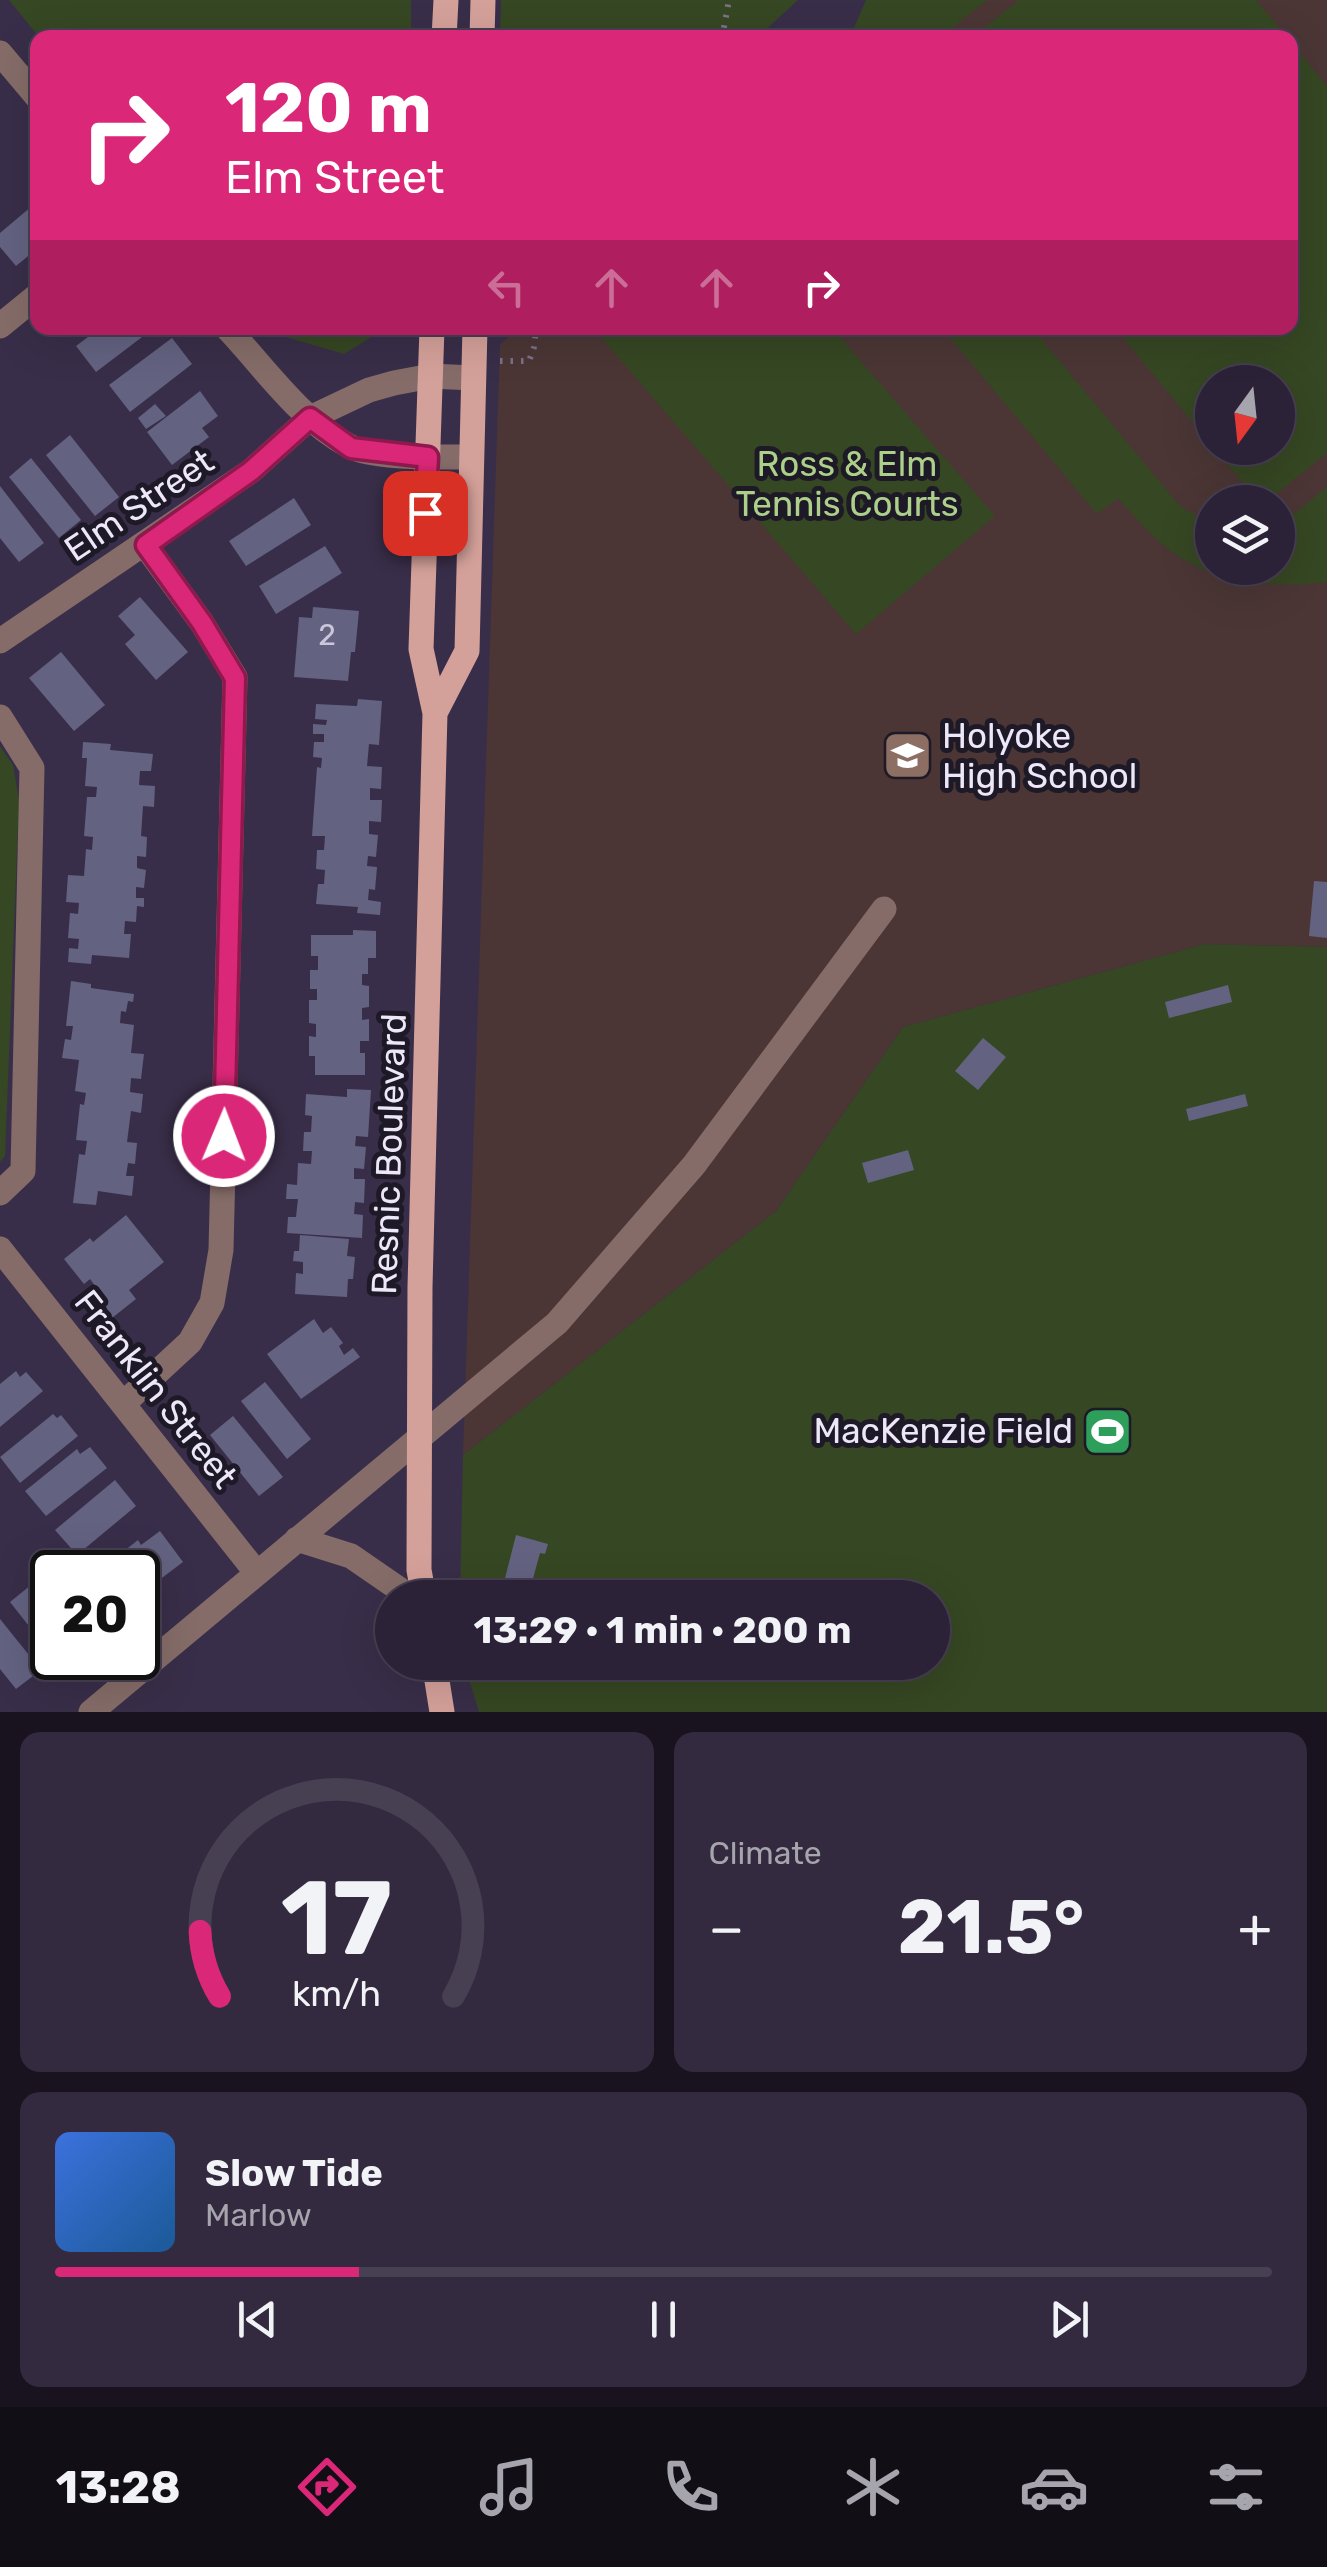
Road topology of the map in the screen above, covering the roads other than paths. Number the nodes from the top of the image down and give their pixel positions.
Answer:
1 (446, 0) edge
2 (483, 0) edge
3 (444, 30) edge
4 (482, 30) edge
5 (0, 53) edge
6 (30, 89) edge
7 (30, 302) edge
8 (0, 326) edge
9 (233, 335) edge
10 (432, 335) edge
11 (475, 335) edge
12 (474, 369) junction
13 (431, 376) junction
14 (310, 418) junction
15 (428, 457) junction
16 (471, 457) junction
17 (146, 545) junction
18 (0, 641) edge
19 (435, 712) junction
20 (0, 718) edge
21 (884, 909) dead end
22 (0, 1193) edge
23 (0, 1249) edge
24 (123, 1404) junction
25 (420, 1440) junction
26 (297, 1539) junction
27 (256, 1572) junction
28 (386, 1580) edge
29 (421, 1580) edge
30 (437, 1680) edge
31 (91, 1712) edge
32 (442, 1712) edge

1 - 3 main road
2 - 4 main road
5 - 6 street
7 - 8 street
9 - 14 street
10 - 13 main road, Resnic Boulevard
11 - 12 main road, Resnic Boulevard
12 - 13 street, Elm Street
12 - 16 main road, Resnic Boulevard
13 - 14 street, Elm Street
13 - 15 main road, Resnic Boulevard
14 - 15 street
14 - 17 street, Elm Street
15 - 16 street
15 - 19 main road, Resnic Boulevard
16 - 19 main road, Resnic Boulevard
17 - 18 street, Elm Street
17 - 24 street
19 - 25 main road, Resnic Boulevard
20 - 22 street
21 - 25 street
23 - 24 street, Franklin Street
24 - 27 street, Franklin Street
25 - 26 street
25 - 29 main road, Resnic Boulevard
26 - 27 street
26 - 28 street
27 - 31 street
30 - 32 main road

